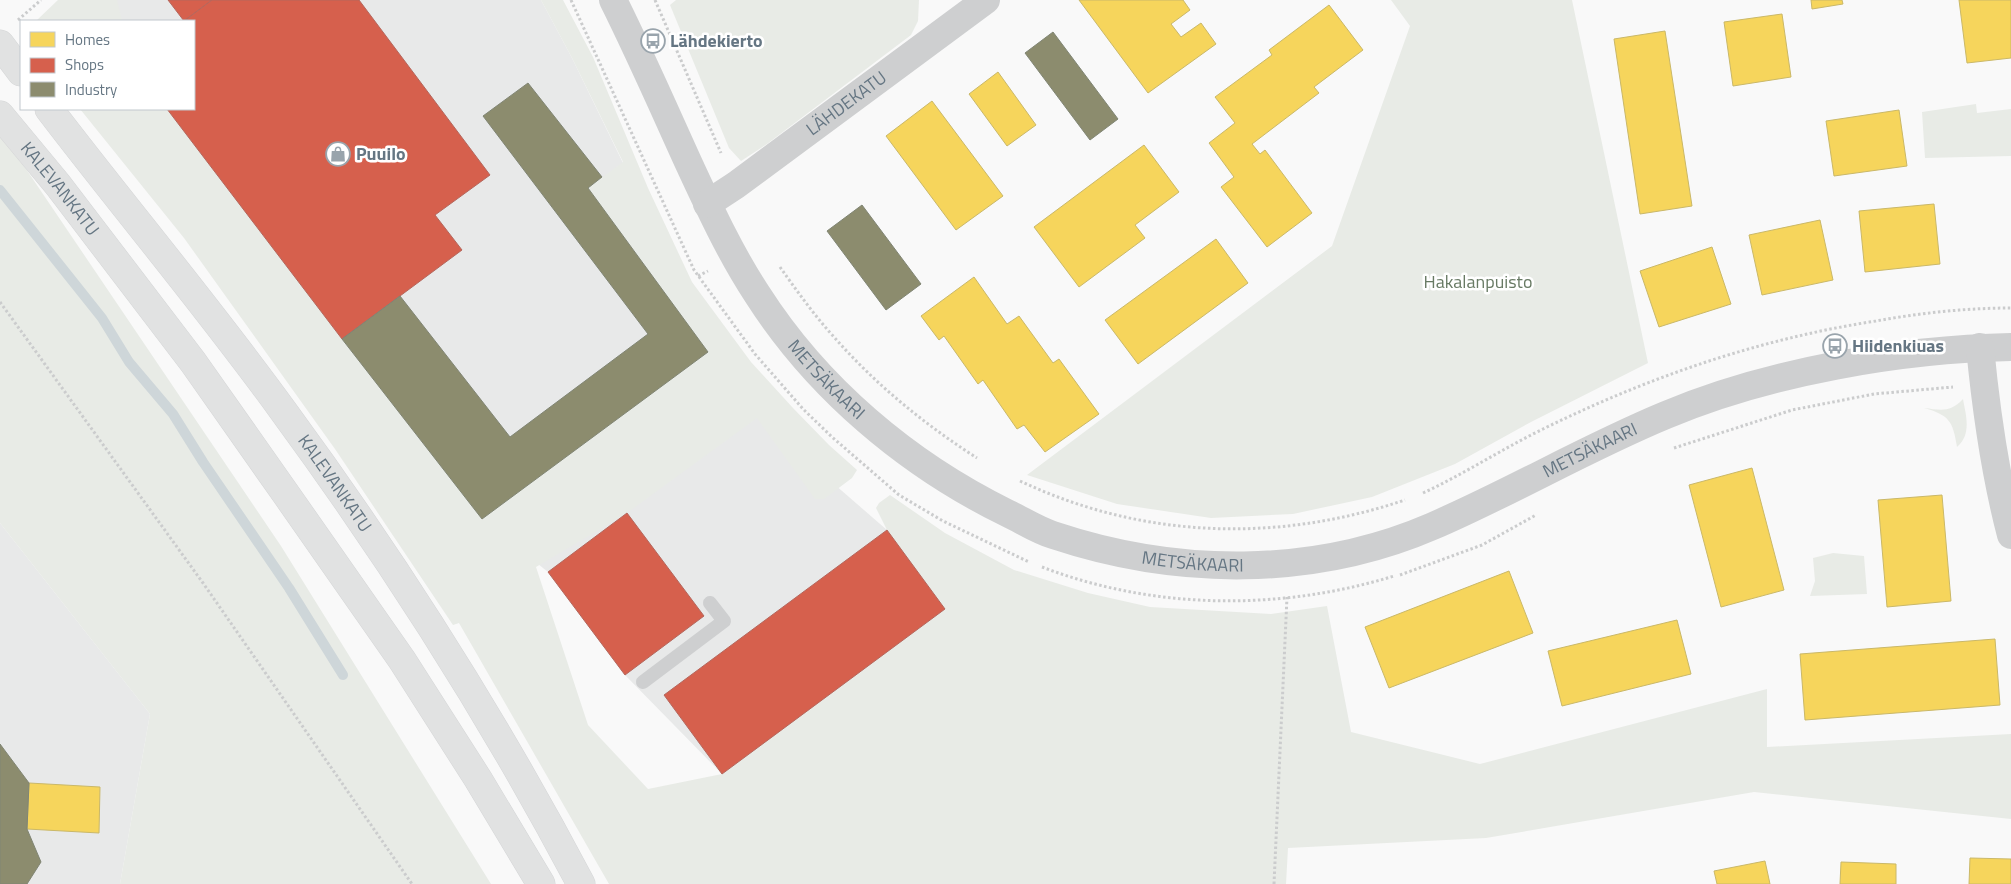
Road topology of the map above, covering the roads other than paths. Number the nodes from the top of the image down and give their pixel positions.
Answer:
1 (613, 0) edge
2 (986, 0) edge
3 (953, 9) edge
4 (0, 44) edge
5 (20, 71) edge
6 (50, 110) edge
7 (0, 115) edge
8 (707, 204) junction
9 (1980, 347) junction
10 (2011, 347) edge
11 (2011, 535) edge
12 (710, 603) dead end
13 (644, 682) dead end
14 (541, 884) edge
15 (581, 884) edge

1 - 8 street, METSÄKAARI
2 - 3 street, LÄHDEKATU
3 - 8 street, LÄHDEKATU
4 - 5 main road
6 - 15 main road, KALEVANKATU
7 - 14 main road, KALEVANKATU
8 - 9 street, METSÄKAARI
9 - 10 street, METSÄKAARI
9 - 11 street
12 - 13 lane

